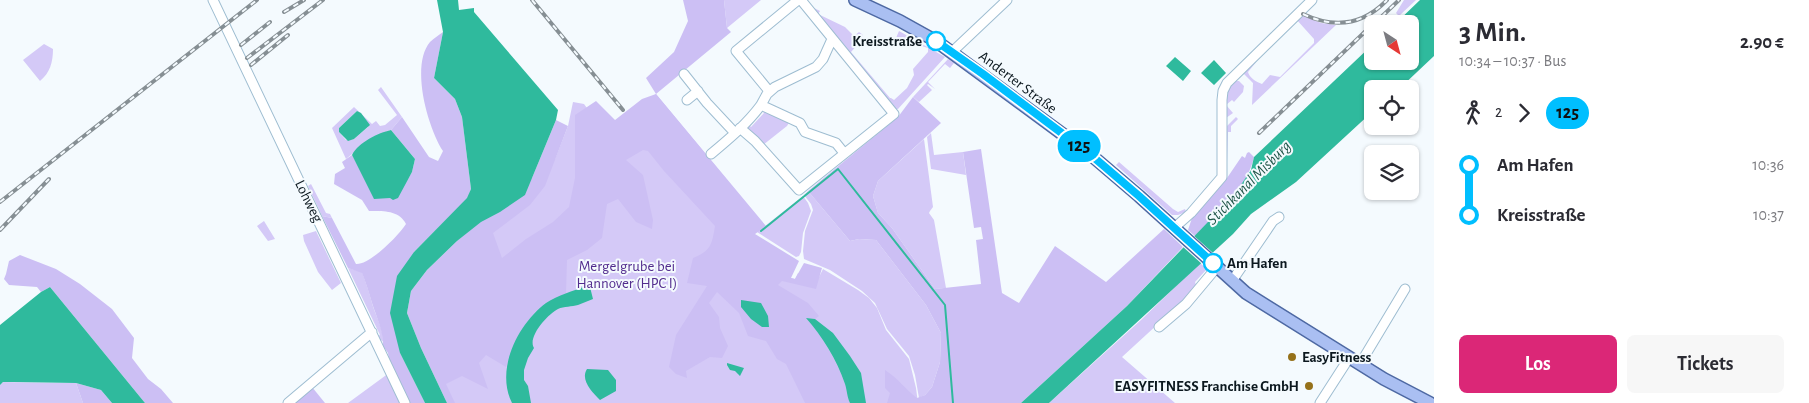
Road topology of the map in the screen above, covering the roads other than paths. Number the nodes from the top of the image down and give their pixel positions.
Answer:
1 (213, 0) edge
2 (799, 0) edge
3 (855, 0) edge
4 (1006, 0) edge
5 (1312, 0) edge
6 (832, 39) junction
7 (952, 52) junction
8 (684, 74) dead end
9 (698, 91) junction
10 (769, 92) junction
11 (687, 100) dead end
12 (761, 105) junction
13 (738, 131) junction
14 (844, 153) junction
15 (711, 154) dead end
16 (1279, 217) dead end
17 (1174, 228) junction
18 (1213, 264) junction
19 (1232, 281) junction
20 (1405, 289) dead end
21 (1159, 327) dead end
22 (372, 332) junction
23 (1349, 358) junction
24 (1360, 364) junction
25 (288, 403) edge
26 (405, 403) edge
27 (1320, 403) edge
28 (1430, 403) edge

1 - 22 street, Lohweg
2 - 6 street
2 - 10 street
3 - 7 main road, Anderter Straße
4 - 7 street
5 - 17 street
6 - 10 street
6 - 14 street
7 - 17 main road, Anderter Straße
8 - 9 street
9 - 11 street
9 - 13 street
10 - 12 street
12 - 13 street
12 - 14 street
13 - 14 street
13 - 15 street
16 - 19 street
17 - 18 main road, Anderter Straße
18 - 19 main road, Anderter Straße
18 - 21 street
19 - 23 main road, Anderter Straße
20 - 24 street
22 - 25 street
22 - 26 street, Lohweg
23 - 24 main road, Anderter Straße
23 - 27 street
24 - 28 main road, Anderter Straße

